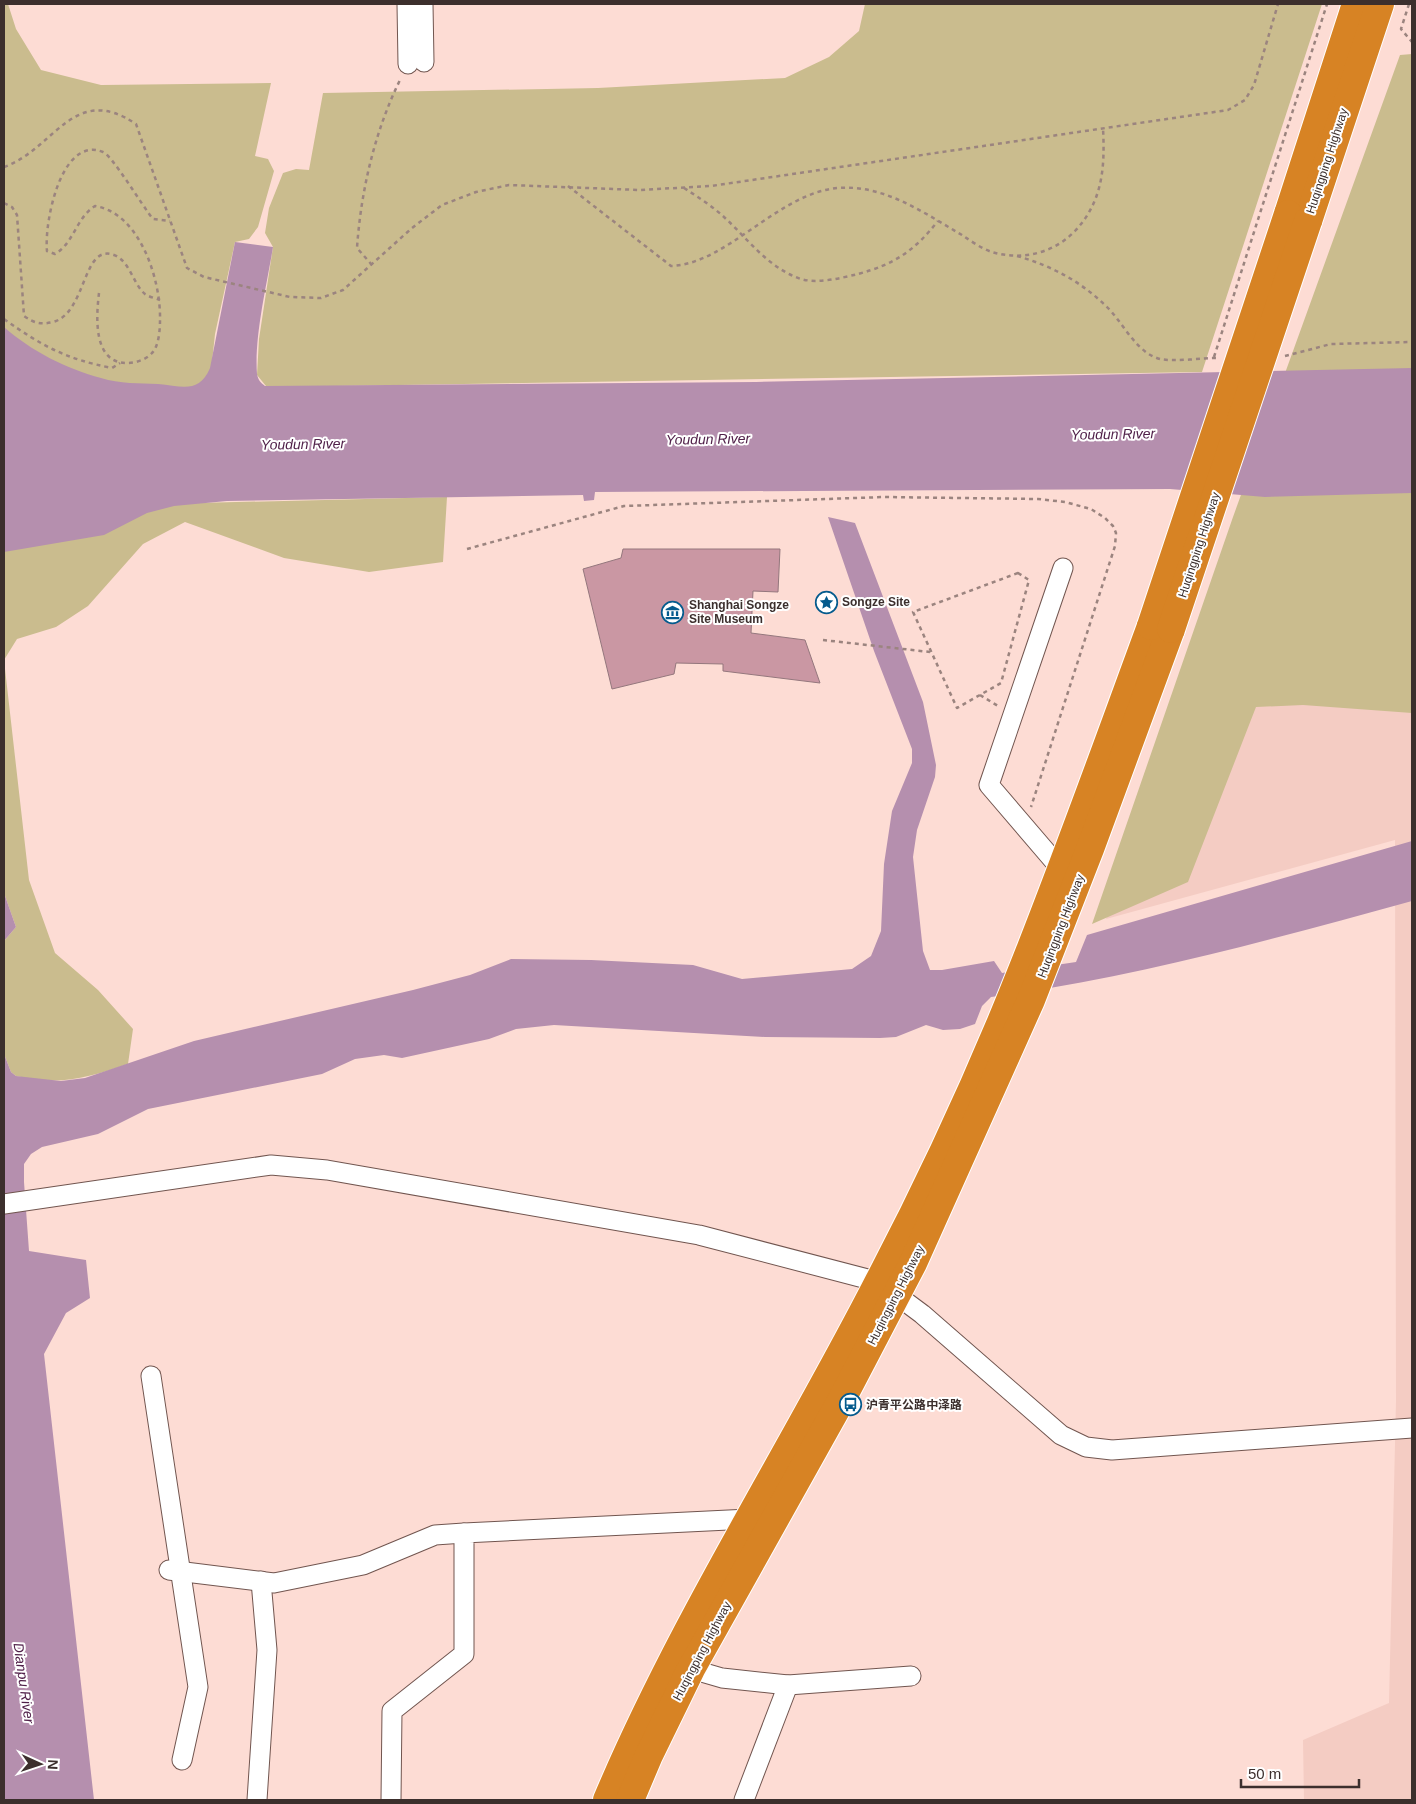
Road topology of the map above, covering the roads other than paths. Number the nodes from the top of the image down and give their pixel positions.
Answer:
1 (407, 4) edge
2 (423, 4) edge
3 (1356, 4) edge
4 (1380, 4) edge
5 (1298, 217) junction
6 (1063, 568) dead end
7 (1161, 628) junction
8 (1060, 868) junction
9 (1019, 1004) junction
10 (4, 1204) edge
11 (889, 1288) junction
12 (151, 1376) dead end
13 (1412, 1428) edge
14 (749, 1519) junction
15 (464, 1533) junction
16 (174, 1571) junction
17 (261, 1581) junction
18 (691, 1669) junction
19 (911, 1676) dead end
20 (788, 1685) junction
21 (182, 1760) dead end
22 (258, 1800) edge
23 (390, 1800) edge
24 (607, 1800) edge
25 (630, 1800) edge
26 (744, 1800) edge

1 - 2 street
3 - 5 highway, Huqingping Highway
4 - 5 highway, Huqingping Highway
5 - 7 highway, Huqingping Highway, bridge
6 - 8 street
7 - 8 highway, Huqingping Highway
7 - 9 highway, Huqingping Highway
8 - 9 highway, Huqingping Highway
9 - 11 highway, Huqingping Highway
10 - 11 street
11 - 13 street
11 - 14 highway, Huqingping Highway
11 - 18 highway, Huqingping Highway
12 - 16 street
14 - 15 street
14 - 24 highway, Huqingping Highway
15 - 17 street
15 - 23 street
16 - 17 street
16 - 21 street
17 - 22 street
18 - 20 street
18 - 25 highway, Huqingping Highway
19 - 20 street
20 - 26 street

